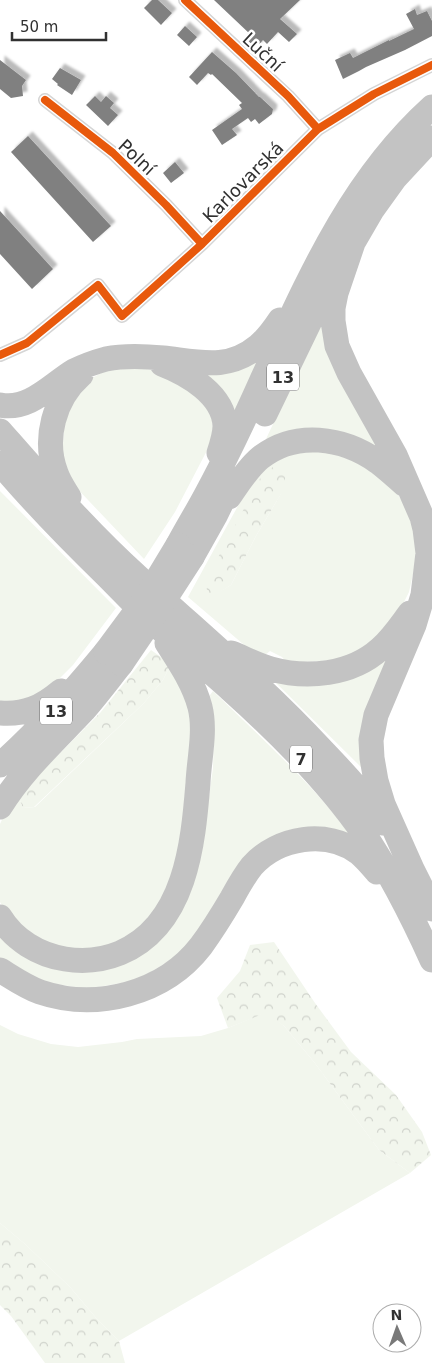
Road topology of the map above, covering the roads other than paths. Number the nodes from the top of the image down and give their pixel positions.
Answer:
1 (185, 0) edge
2 (432, 65) edge
3 (45, 100) dead end
4 (432, 107) edge
5 (318, 129) junction
6 (432, 138) edge
7 (354, 240) junction
8 (202, 244) junction
9 (306, 284) junction
10 (0, 355) edge
11 (118, 358) junction
12 (0, 405) edge
13 (0, 431) edge
14 (0, 463) edge
15 (0, 480) edge
16 (410, 489) junction
17 (30, 498) junction
18 (211, 505) junction
19 (92, 533) junction
20 (423, 595) junction
21 (154, 622) junction
22 (215, 647) junction
23 (114, 658) junction
24 (0, 713) edge
25 (45, 750) junction
26 (0, 765) edge
27 (0, 790) edge
28 (0, 807) edge
29 (412, 869) junction
30 (424, 915) edge
31 (0, 917) edge
32 (432, 960) edge
33 (0, 970) edge

1 - 5 street, Luční
2 - 5 street, Karlovarská
3 - 8 street, Polní
4 - 9 highway, 13
5 - 8 street, Karlovarská
6 - 7 highway, 13
7 - 16 highway
7 - 18 highway, 13
8 - 10 street, Karlovarská
9 - 11 highway
9 - 18 highway, 13
11 - 12 highway
11 - 18 highway
11 - 19 highway
13 - 19 highway, 7
14 - 17 highway, 7
15 - 17 highway
16 - 18 highway
16 - 20 highway
17 - 21 highway, 7
18 - 23 highway, 13, bridge
19 - 22 highway, 7
20 - 22 highway
20 - 29 highway
21 - 30 highway, 7
21 - 31 highway
22 - 29 highway, 7
23 - 24 highway
23 - 25 highway, 13
23 - 26 highway, 13
25 - 27 highway, 13
25 - 28 highway
29 - 30 highway, 7
30 - 32 highway, 7
30 - 33 highway

